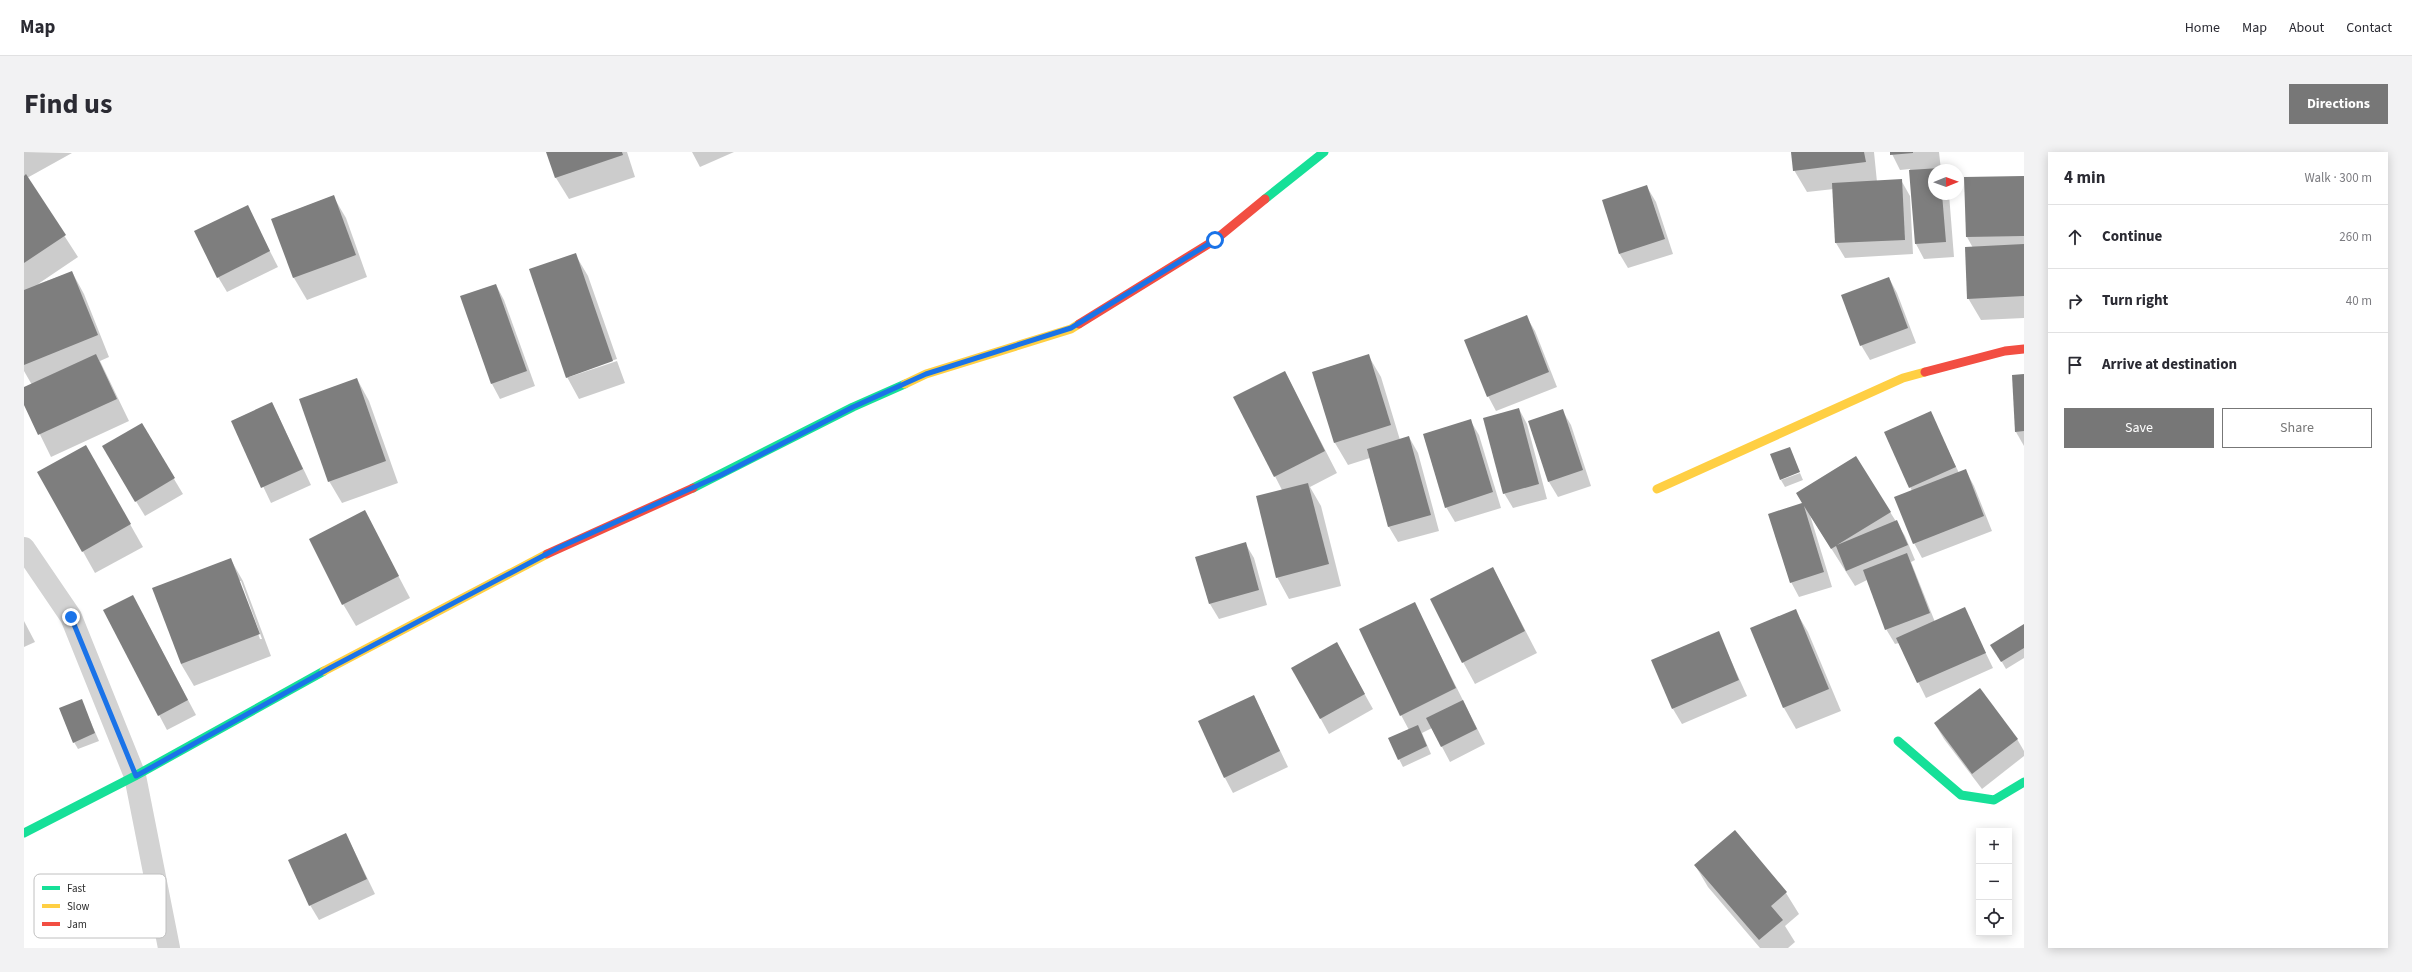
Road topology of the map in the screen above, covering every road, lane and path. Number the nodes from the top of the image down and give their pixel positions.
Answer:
1 (1324, 152) edge
2 (2024, 349) edge
3 (1657, 488) dead end
4 (24, 548) edge
5 (1898, 741) dead end
6 (136, 776) junction
7 (2024, 782) edge
8 (24, 833) edge
9 (155, 874) edge
10 (166, 932) edge
11 (169, 948) edge

1 - 6 street
2 - 3 street
4 - 6 street
5 - 7 street
6 - 8 street
6 - 9 street
10 - 11 street

